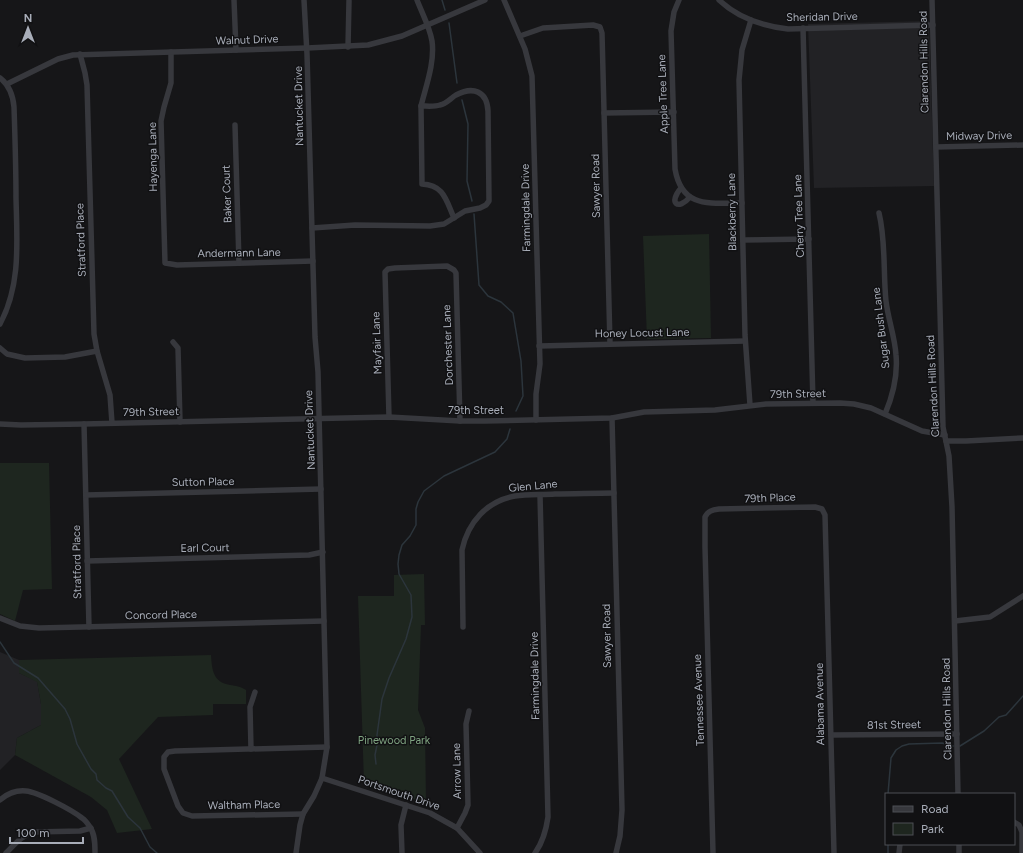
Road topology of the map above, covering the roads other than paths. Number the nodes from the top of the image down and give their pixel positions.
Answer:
1 (234, 0) edge
2 (304, 0) edge
3 (350, 0) edge
4 (417, 0) edge
5 (485, 0) edge
6 (504, 0) edge
7 (679, 0) edge
8 (719, 0) edge
9 (932, 0) edge
10 (751, 20) junction
11 (933, 25) junction
12 (427, 26) junction
13 (803, 28) junction
14 (520, 36) junction
15 (348, 47) junction
16 (307, 48) junction
17 (236, 50) junction
18 (171, 52) junction
19 (80, 54) junction
20 (0, 78) edge
21 (7, 84) junction
22 (421, 106) junction
23 (674, 112) junction
24 (604, 113) junction
25 (235, 125) dead end
26 (1023, 144) edge
27 (936, 147) junction
28 (681, 188) junction
29 (690, 197) junction
30 (742, 202) junction
31 (879, 213) dead end
32 (454, 218) junction
33 (312, 228) junction
34 (809, 239) junction
35 (743, 240) junction
36 (313, 261) junction
37 (165, 263) joint
38 (239, 263) junction
39 (454, 270) joint
40 (0, 324) edge
41 (745, 341) junction
42 (173, 342) dead end
43 (610, 344) junction
44 (539, 346) junction
45 (0, 348) edge
46 (96, 351) junction
47 (814, 403) junction
48 (750, 406) junction
49 (885, 414) junction
50 (389, 416) junction
51 (319, 418) junction
52 (612, 418) junction
53 (536, 420) junction
54 (460, 421) junction
55 (180, 422) junction
56 (112, 423) junction
57 (0, 424) edge
58 (84, 424) junction
59 (945, 438) junction
60 (1023, 438) edge
61 (321, 489) junction
62 (614, 493) junction
63 (86, 494) junction
64 (540, 495) junction
65 (705, 547) joint
66 (323, 552) junction
67 (826, 555) joint
68 (87, 561) junction
69 (1023, 596) edge
70 (0, 618) edge
71 (324, 621) junction
72 (955, 621) junction
73 (89, 627) junction
74 (463, 627) dead end
75 (256, 692) dead end
76 (469, 710) dead end
77 (957, 734) junction
78 (831, 735) junction
79 (327, 747) junction
80 (251, 749) junction
81 (322, 778) junction
82 (958, 793) edge
83 (0, 800) edge
84 (406, 804) junction
85 (303, 814) junction
86 (1015, 823) edge
87 (91, 828) junction
88 (457, 828) junction
89 (95, 852) dead end
90 (6, 853) edge
91 (296, 853) edge
92 (402, 853) edge
93 (480, 853) edge
94 (535, 853) edge
95 (616, 853) edge
96 (713, 853) edge
97 (834, 853) edge
98 (1022, 853) edge

1 - 17 street
2 - 16 street, Nantucket Drive
3 - 15 street
4 - 12 street
5 - 12 street, Walnut Drive
6 - 14 street, Farmingdale Drive
7 - 23 street, Apple Tree Lane
8 - 10 street, Sheridan Drive
9 - 11 street, Clarendon Hills Road
10 - 13 street, Sheridan Drive
10 - 30 street, Blackberry Lane
11 - 13 street, Sheridan Drive
11 - 27 street, Clarendon Hills Road
12 - 15 street, Walnut Drive
12 - 22 street
13 - 34 street, Cherry Tree Lane
14 - 24 street, Sawyer Road
14 - 44 street, Farmingdale Drive
15 - 16 street, Walnut Drive
16 - 17 street, Walnut Drive
16 - 33 street, Nantucket Drive
17 - 18 street, Walnut Drive
18 - 19 street, Walnut Drive
18 - 37 street, Hayenga Lane
19 - 21 street, Walnut Drive
19 - 46 street, Stratford Place
20 - 21 street
21 - 40 street
22 - 32 street
22 - 32 street
23 - 24 street
23 - 28 street, Apple Tree Lane
24 - 43 street, Sawyer Road
25 - 38 street, Baker Court
26 - 27 street, Midway Drive
27 - 59 street, Clarendon Hills Road
28 - 29 street, Apple Tree Lane
28 - 29 street, Apple Tree Lane
29 - 30 street, Apple Tree Lane
30 - 35 street, Blackberry Lane
31 - 49 street, Sugar Bush Lane
32 - 33 street
33 - 36 street, Nantucket Drive
34 - 35 street
34 - 47 street, Cherry Tree Lane
35 - 41 street, Blackberry Lane
36 - 38 street, Andermann Lane
36 - 51 street, Nantucket Drive
37 - 38 street, Andermann Lane
39 - 50 street, Mayfair Lane
39 - 54 street, Dorchester Lane
41 - 43 street, Honey Locust Lane
41 - 48 street, Blackberry Lane
42 - 55 street
43 - 44 street, Honey Locust Lane
44 - 53 street, Farmingdale Drive
45 - 46 street
46 - 56 street, Stratford Place
47 - 48 street, 79th Street
47 - 49 street, 79th Street
48 - 52 street, 79th Street
49 - 59 street, 79th Street
50 - 51 street, 79th Street
50 - 54 street, 79th Street
51 - 55 street, 79th Street
51 - 61 street, Nantucket Drive
52 - 53 street, 79th Street
52 - 62 street, Sawyer Road
53 - 54 street, 79th Street
55 - 56 street, 79th Street
56 - 58 street, 79th Street
57 - 58 street, 79th Street
58 - 63 street, Stratford Place
59 - 60 street, 79th Street
59 - 72 street, Clarendon Hills Road
61 - 63 street, Sutton Place
61 - 66 street, Nantucket Drive
62 - 64 street, Glen Lane
62 - 95 street, Sawyer Road
63 - 68 street, Stratford Place
64 - 74 street, Glen Lane
64 - 94 street, Farmingdale Drive
65 - 67 street, 79th Place
65 - 96 street, Tennessee Avenue
66 - 68 street, Earl Court
66 - 71 street, Nantucket Drive
67 - 78 street, Alabama Avenue
68 - 73 street, Stratford Place
69 - 72 street
70 - 73 street, Concord Place
71 - 73 street, Concord Place
71 - 79 street, Nantucket Drive
72 - 77 street, Clarendon Hills Road
75 - 80 street
76 - 88 street, Arrow Lane
77 - 78 street, 81st Street
77 - 82 street, Clarendon Hills Road
78 - 97 street, Alabama Avenue
79 - 80 street
79 - 81 street, Nantucket Drive
80 - 85 street, Waltham Place
81 - 84 street, Portsmouth Drive
81 - 85 street, Nantucket Drive
83 - 87 street
84 - 88 street, Portsmouth Drive
84 - 92 street
85 - 91 street, Nantucket Drive
86 - 98 street
87 - 89 street
87 - 90 street
88 - 93 street, Portsmouth Drive

